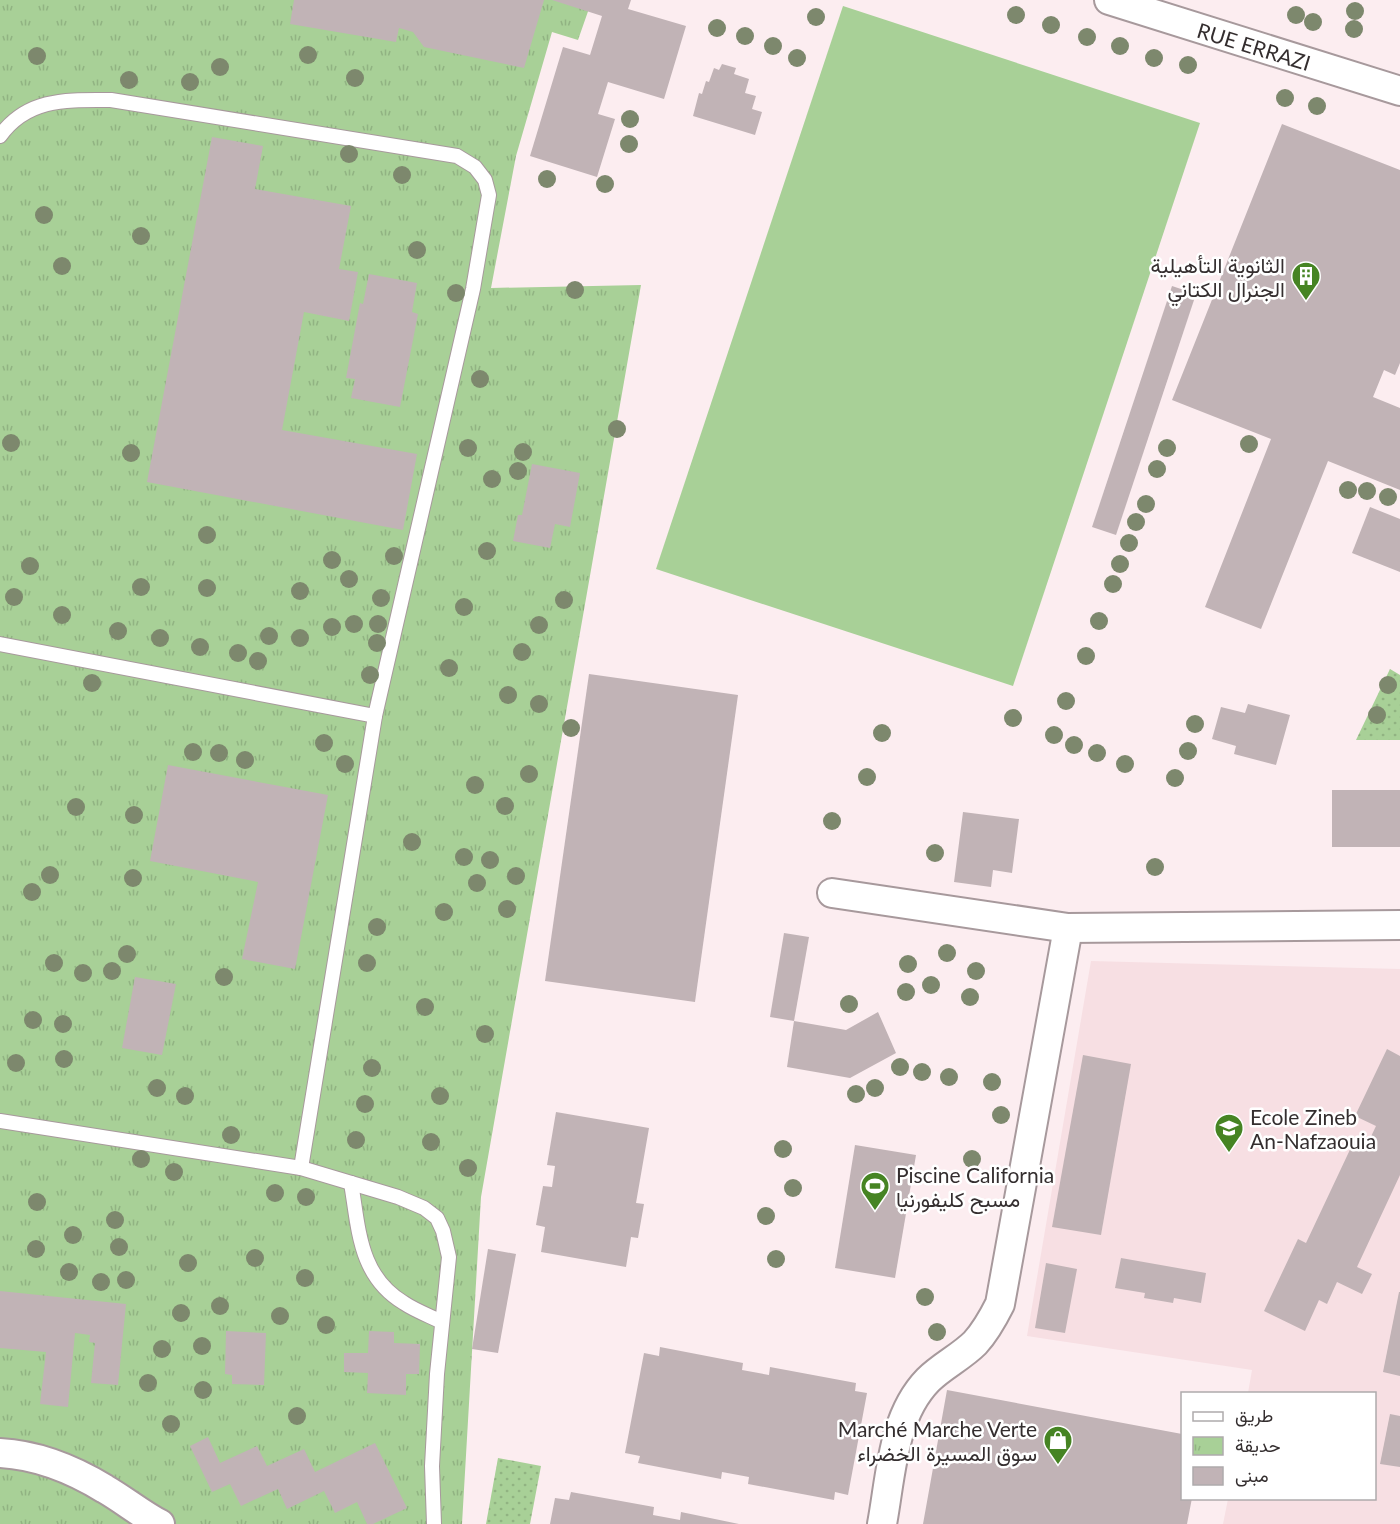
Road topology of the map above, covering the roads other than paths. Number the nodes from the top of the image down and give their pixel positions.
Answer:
1 (1110, 0) edge
2 (1400, 91) edge
3 (0, 136) edge
4 (0, 644) edge
5 (375, 716) junction
6 (832, 893) dead end
7 (1400, 925) edge
8 (1068, 928) junction
9 (0, 1121) edge
10 (301, 1168) junction
11 (351, 1183) junction
12 (442, 1322) junction
13 (0, 1453) edge
14 (160, 1524) edge
15 (434, 1524) edge
16 (882, 1524) edge

1 - 2 street, RUE ERRAZI
3 - 5 lane
4 - 5 lane
5 - 10 lane
6 - 8 street
7 - 8 street
8 - 16 street
9 - 10 lane
10 - 11 lane
11 - 12 lane
11 - 12 lane
12 - 15 lane
13 - 14 street

